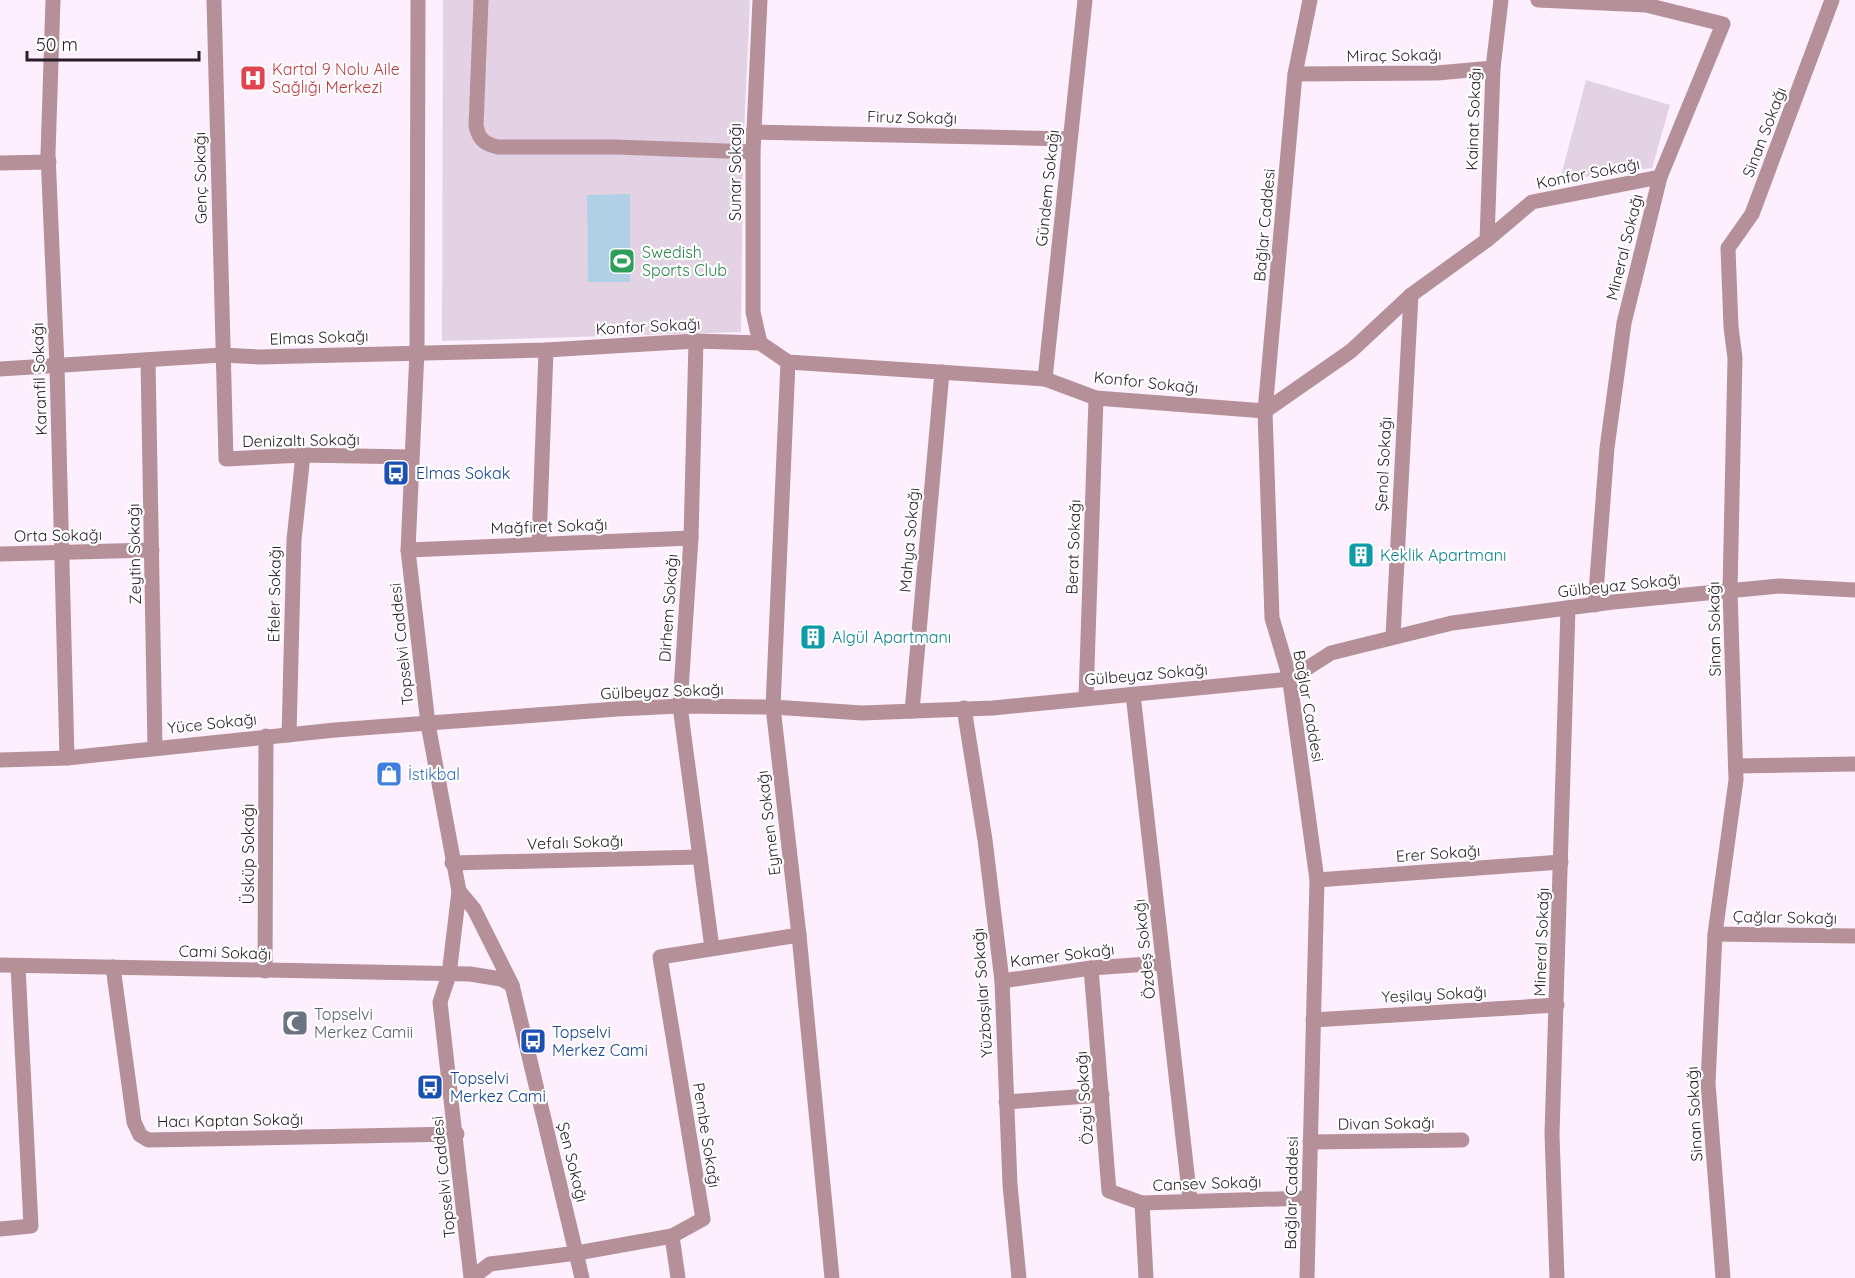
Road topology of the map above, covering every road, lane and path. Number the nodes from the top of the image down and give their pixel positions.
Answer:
1 (53, 0) edge
2 (214, 0) edge
3 (418, 0) edge
4 (481, 0) edge
5 (760, 0) edge
6 (1085, 0) edge
7 (1310, 0) edge
8 (1502, 0) edge
9 (1538, 0) edge
10 (1832, 0) edge
11 (1493, 68) junction
12 (1295, 74) junction
13 (753, 132) junction
14 (1070, 139) junction
15 (753, 152) junction
16 (49, 162) junction
17 (0, 163) edge
18 (1660, 177) junction
19 (1486, 240) junction
20 (1411, 295) junction
21 (696, 341) junction
22 (760, 343) junction
23 (546, 350) junction
24 (417, 351) junction
25 (222, 355) junction
26 (148, 360) junction
27 (788, 362) junction
28 (57, 366) junction
29 (0, 369) edge
30 (942, 372) junction
31 (1045, 379) junction
32 (1096, 398) junction
33 (1265, 411) junction
34 (303, 455) junction
35 (410, 457) junction
36 (691, 538) junction
37 (539, 543) junction
38 (152, 550) junction
39 (408, 550) junction
40 (0, 554) edge
41 (62, 554) junction
42 (1855, 590) edge
43 (1730, 591) junction
44 (1595, 604) junction
45 (1569, 608) junction
46 (1393, 636) junction
47 (1290, 679) junction
48 (1133, 694) junction
49 (1086, 698) junction
50 (680, 706) junction
51 (773, 707) junction
52 (964, 708) junction
53 (912, 711) junction
54 (428, 724) junction
55 (289, 735) junction
56 (266, 736) junction
57 (155, 747) junction
58 (67, 758) junction
59 (0, 760) edge
60 (1855, 764) edge
61 (1736, 766) junction
62 (700, 856) junction
63 (1561, 862) junction
64 (452, 863) junction
65 (1317, 880) junction
66 (459, 891) junction
67 (1715, 933) junction
68 (799, 935) junction
69 (1855, 936) edge
70 (712, 948) junction
71 (1163, 963) junction
72 (0, 965) edge
73 (18, 966) junction
74 (113, 967) junction
75 (1091, 968) junction
76 (265, 971) junction
77 (448, 975) junction
78 (1002, 981) junction
79 (512, 985) junction
80 (1557, 1005) junction
81 (1313, 1020) junction
82 (1101, 1095) junction
83 (1006, 1102) junction
84 (457, 1134) junction
85 (1462, 1140) dead end
86 (1310, 1142) junction
87 (1309, 1198) junction
88 (1190, 1200) junction
89 (1142, 1203) junction
90 (0, 1229) edge
91 (672, 1236) junction
92 (577, 1253) junction
93 (472, 1278) edge
94 (582, 1278) edge
95 (678, 1278) edge
96 (832, 1278) edge
97 (1019, 1278) edge
98 (1146, 1278) edge
99 (1307, 1278) edge
100 (1557, 1278) edge
101 (1723, 1278) edge

1 - 16 street, Karanfil Sokağı
2 - 25 street, Genç Sokağı
3 - 24 street, Topselvi Caddesi
4 - 15 street
5 - 13 street, Sunar Sokağı
6 - 14 street, Gündem Sokağı
7 - 12 street, Bağlar Caddesi
8 - 11 street, Kainat Sokağı
9 - 18 street, Mineral Sokağı
10 - 43 street, Sinan Sokağı
11 - 12 street, Miraç Sokağı
11 - 19 street, Kainat Sokağı
12 - 33 street, Bağlar Caddesi
13 - 14 street, Firuz Sokağı
13 - 15 street, Sunar Sokağı
14 - 31 street, Gündem Sokağı
15 - 22 street, Sunar Sokağı
16 - 17 street
16 - 28 street, Karanfil Sokağı
18 - 19 street, Konfor Sokağı
18 - 44 street, Mineral Sokağı
19 - 20 street, Konfor Sokağı
20 - 33 street, Konfor Sokağı
20 - 46 street, Şenol Sokağı
21 - 22 street, Konfor Sokağı
21 - 23 street, Konfor Sokağı
21 - 36 street, Dirhem Sokağı
22 - 27 street
23 - 24 street, Konfor Sokağı
23 - 37 street
24 - 25 street, Elmas Sokağı
24 - 35 street, Topselvi Caddesi
25 - 26 street
25 - 34 street, Denizaltı Sokağı
26 - 28 street
26 - 38 street, Zeytin Sokağı
27 - 30 street, Konfor Sokağı
27 - 51 street, Eymen Sokağı
28 - 29 street
28 - 41 street, Karanfil Sokağı
30 - 31 street, Konfor Sokağı
30 - 53 street, Mahya Sokağı
31 - 32 street, Konfor Sokağı
32 - 33 street, Konfor Sokağı
32 - 49 street, Berat Sokağı
33 - 47 street, Bağlar Caddesi
34 - 35 street, Denizaltı Sokağı
34 - 55 street, Efeler Sokağı
35 - 39 street, Topselvi Caddesi
36 - 37 street, Mağfiret Sokağı
36 - 50 street, Dirhem Sokağı
37 - 39 street, Mağfiret Sokağı
38 - 41 street, Orta Sokağı
38 - 57 street, Zeytin Sokağı
39 - 54 street, Topselvi Caddesi
40 - 41 street, Orta Sokağı
41 - 58 street, Karanfil Sokağı
42 - 43 street, Gülbeyaz Sokağı
43 - 44 street, Gülbeyaz Sokağı
43 - 61 street, Sinan Sokağı
44 - 45 street, Gülbeyaz Sokağı
45 - 46 street, Gülbeyaz Sokağı
45 - 63 street, Mineral Sokağı
46 - 47 street, Gülbeyaz Sokağı
47 - 48 street, Gülbeyaz Sokağı
47 - 65 street, Bağlar Caddesi
48 - 49 street, Gülbeyaz Sokağı
48 - 71 street, Özdeş Sokağı
49 - 52 street, Gülbeyaz Sokağı
50 - 51 street, Gülbeyaz Sokağı
50 - 54 street, Gülbeyaz Sokağı
50 - 62 street, Dirhem Sokağı
51 - 53 street, Gülbeyaz Sokağı
51 - 68 street, Eymen Sokağı
52 - 53 street, Gülbeyaz Sokağı
52 - 78 street, Yüzbaşılar Sokağı
54 - 55 street, Yüce Sokağı
54 - 64 street, Topselvi Caddesi
55 - 56 street, Yüce Sokağı
56 - 57 street, Yüce Sokağı
56 - 76 street, Üsküp Sokağı
57 - 58 street, Yüce Sokağı
58 - 59 street, Yüce Sokağı
60 - 61 street
61 - 67 street, Sinan Sokağı
62 - 64 street, Vefalı Sokağı
62 - 70 street, Dirhem Sokağı
63 - 65 street, Erer Sokağı
63 - 80 street, Mineral Sokağı
64 - 66 street, Topselvi Caddesi
65 - 81 street, Bağlar Caddesi
66 - 77 street, Topselvi Caddesi
66 - 79 street, Şen Sokağı
67 - 69 street, Çağlar Sokağı
67 - 101 street, Sinan Sokağı
68 - 70 street, Pembe Sokağı
68 - 96 street, Eymen Sokağı
70 - 91 street, Pembe Sokağı
71 - 75 street, Kamer Sokağı
71 - 88 street, Özdeş Sokağı
72 - 73 street, Cami Sokağı
73 - 74 street, Cami Sokağı
73 - 90 street
74 - 76 street, Cami Sokağı
74 - 84 street, Hacı Kaptan Sokağı
75 - 78 street, Kamer Sokağı
75 - 82 street, Özgü Sokağı
76 - 77 street, Cami Sokağı
77 - 79 street, Cami Sokağı
77 - 84 street, Topselvi Caddesi
78 - 83 street, Yüzbaşılar Sokağı
79 - 92 street, Şen Sokağı
80 - 81 street, Yeşilay Sokağı
80 - 100 street, Mineral Sokağı
81 - 86 street, Bağlar Caddesi
82 - 83 street
82 - 89 street, Özgü Sokağı
83 - 97 street, Yüzbaşılar Sokağı
84 - 93 street, Topselvi Caddesi
85 - 86 street, Divan Sokağı
86 - 87 street, Bağlar Caddesi
87 - 88 street, Cansev Sokağı
87 - 99 street, Bağlar Caddesi
88 - 89 street, Cansev Sokağı
89 - 98 street
91 - 92 street, Pembe Sokağı
91 - 95 street
92 - 93 street, Pembe Sokağı
92 - 94 street, Şen Sokağı

